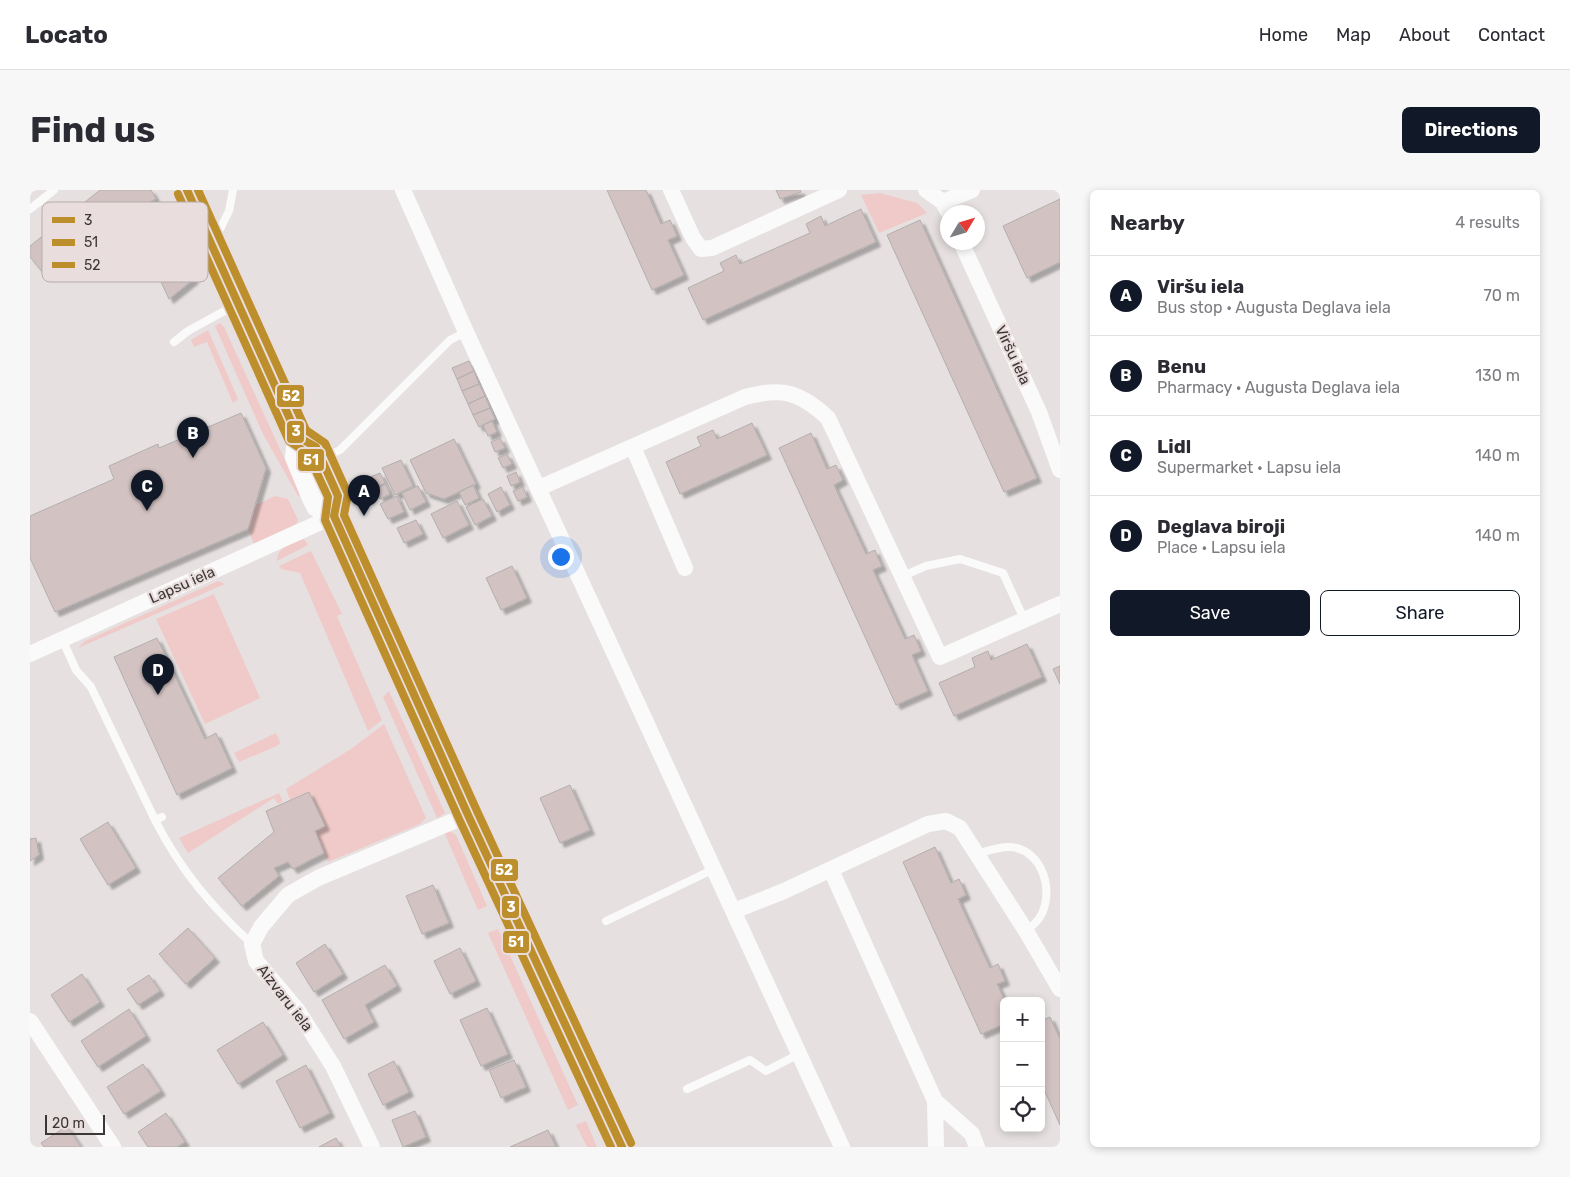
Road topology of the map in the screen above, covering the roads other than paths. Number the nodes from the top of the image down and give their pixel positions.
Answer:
1 (54, 190) edge
2 (187, 190) edge
3 (233, 190) edge
4 (404, 190) edge
5 (671, 190) edge
6 (839, 190) edge
7 (926, 190) edge
8 (972, 190) edge
9 (193, 202) edge
10 (943, 205) edge
11 (948, 205) edge
12 (30, 208) edge
13 (208, 235) edge
14 (213, 246) junction
15 (966, 250) edge
16 (239, 304) junction
17 (466, 332) junction
18 (174, 342) dead end
19 (298, 437) junction
20 (634, 447) junction
21 (321, 458) junction
22 (1060, 470) edge
23 (539, 488) junction
24 (334, 516) junction
25 (685, 568) dead end
26 (902, 576) junction
27 (1060, 604) edge
28 (1024, 619) junction
29 (62, 639) junction
30 (30, 654) edge
31 (468, 815) junction
32 (977, 854) junction
33 (714, 869) junction
34 (831, 870) junction
35 (734, 911) junction
36 (606, 921) dead end
37 (1026, 931) junction
38 (252, 944) junction
39 (1060, 989) edge
40 (30, 1021) edge
41 (799, 1054) junction
42 (687, 1089) dead end
43 (935, 1101) junction
44 (113, 1147) edge
45 (372, 1147) edge
46 (622, 1147) edge
47 (842, 1147) edge
48 (936, 1147) edge
49 (977, 1147) edge

1 - 12 lane
2 - 9 main road
3 - 14 lane
4 - 17 street
5 - 6 street
7 - 10 street
8 - 11 street
13 - 14 main road
14 - 16 main road
15 - 22 street, Viršu iela
16 - 18 lane
16 - 19 main road
17 - 21 lane
17 - 23 street
19 - 21 main road
19 - 24 main road
20 - 23 street
20 - 25 street
20 - 26 street
21 - 24 main road
23 - 33 street
24 - 29 street, Lapsu iela
24 - 31 main road
26 - 28 lane
26 - 28 street
27 - 28 street
29 - 30 street, Lapsu iela
29 - 38 lane
31 - 38 street, Aizvaru iela
31 - 46 main road
32 - 34 street
32 - 37 street
32 - 37 lane
33 - 35 street
33 - 36 lane
34 - 35 street
34 - 43 street
35 - 41 street
37 - 39 street
38 - 45 street, Aizvaru iela
40 - 44 street
41 - 42 lane
41 - 47 street
43 - 48 street
43 - 49 street

